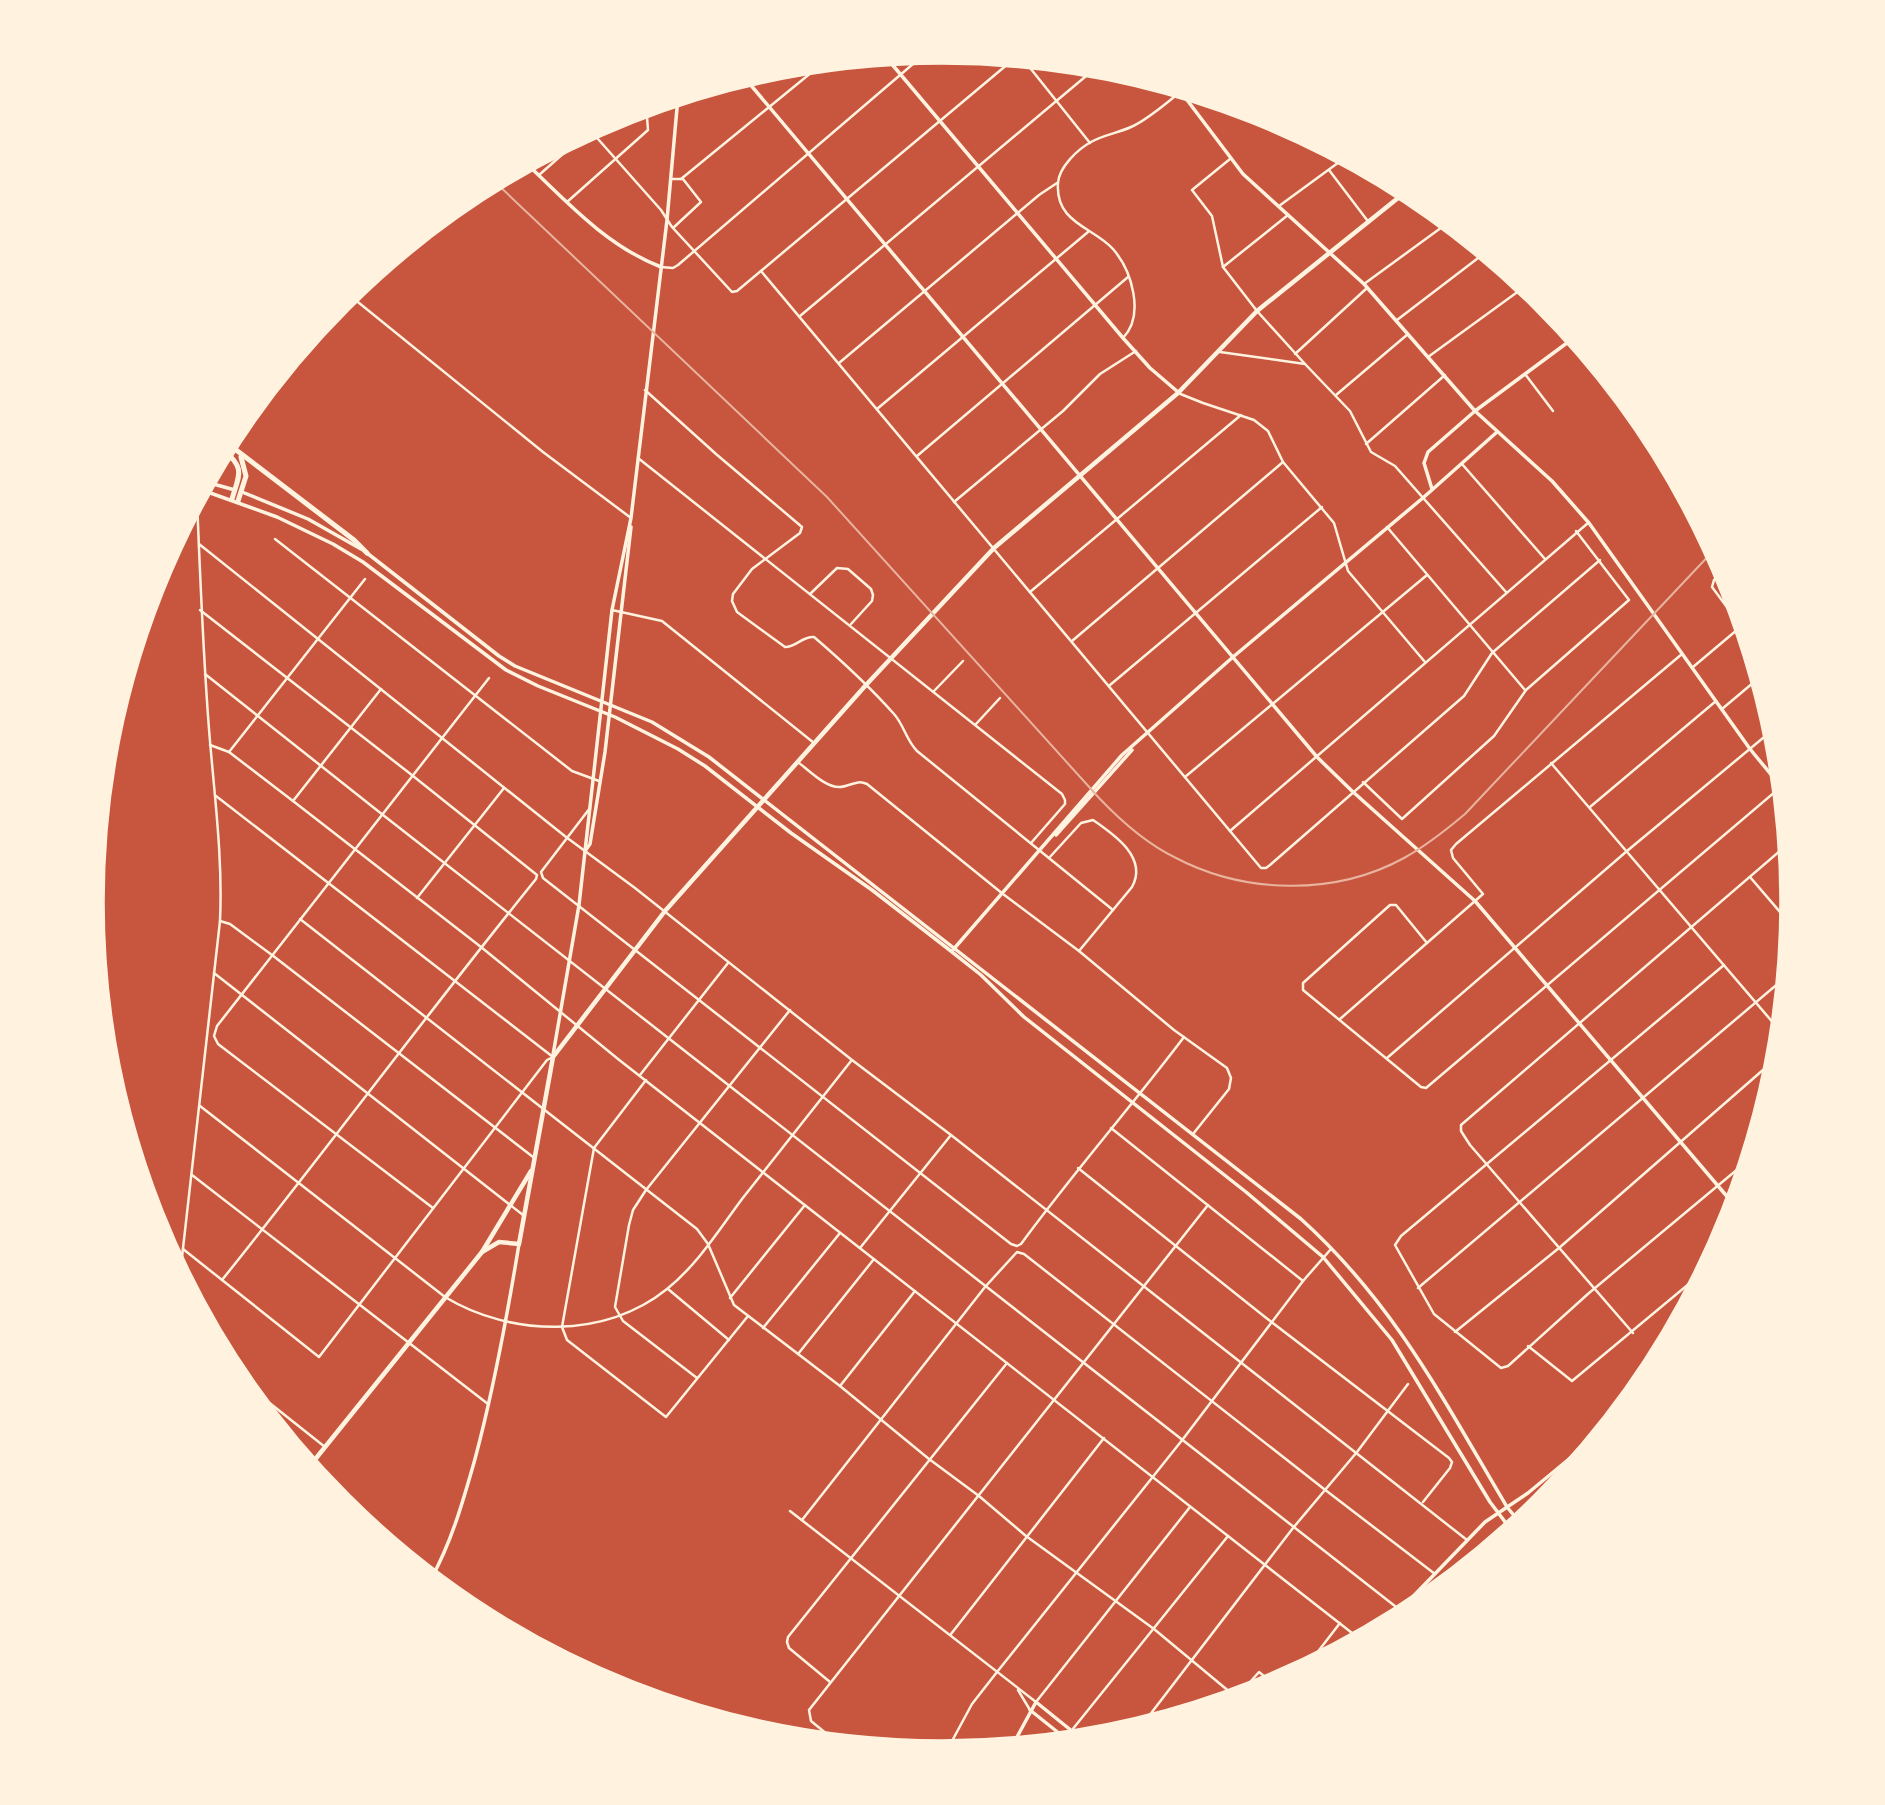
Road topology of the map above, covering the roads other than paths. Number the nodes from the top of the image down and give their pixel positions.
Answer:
1 (913, 64) edge
2 (892, 65) edge
3 (1006, 66) edge
4 (1031, 68) edge
5 (809, 74) edge
6 (901, 75) junction
7 (1086, 76) edge
8 (751, 86) edge
9 (1172, 96) edge
10 (1057, 100) junction
11 (1188, 100) edge
12 (677, 107) edge
13 (770, 107) junction
14 (647, 117) edge
15 (939, 121) junction
16 (597, 138) edge
17 (1090, 143) junction
18 (809, 153) junction
19 (562, 155) edge
20 (615, 159) junction
21 (1230, 159) junction
22 (1338, 163) edge
23 (979, 167) junction
24 (533, 170) edge
25 (1329, 170) junction
26 (539, 175) junction
27 (671, 179) junction
28 (682, 179) junction
29 (1058, 183) junction
30 (1398, 197) edge
31 (847, 199) junction
32 (567, 202) junction
33 (1279, 206) junction
34 (1018, 213) junction
35 (1288, 215) junction
36 (667, 220) junction
37 (1367, 221) junction
38 (672, 227) junction
39 (1442, 227) edge
40 (1088, 232) junction
41 (887, 245) junction
42 (695, 252) junction
43 (1331, 252) junction
44 (1479, 257) edge
45 (1057, 259) junction
46 (661, 267) junction
47 (1223, 267) junction
48 (761, 271) junction
49 (1128, 277) junction
50 (1366, 286) junction
51 (925, 292) junction
52 (1518, 292) edge
53 (357, 301) edge
54 (1096, 305) junction
55 (1257, 311) junction
56 (800, 317) junction
57 (1396, 321) junction
58 (1408, 334) junction
59 (964, 337) junction
60 (1124, 338) junction
61 (1568, 343) edge
62 (1136, 351) junction
63 (1217, 352) junction
64 (1295, 354) junction
65 (1428, 357) junction
66 (839, 363) junction
67 (1305, 364) junction
68 (1525, 374) junction
69 (1445, 375) junction
70 (1002, 383) junction
71 (645, 390) junction
72 (1178, 393) junction
73 (1335, 396) junction
74 (877, 409) junction
75 (1475, 411) junction
76 (1553, 411) dead end
77 (1241, 415) junction
78 (1041, 429) junction
79 (1497, 432) junction
80 (1366, 444) junction
81 (236, 450) joint
82 (231, 456) edge
83 (916, 457) junction
84 (638, 458) junction
85 (1283, 462) junction
86 (1462, 464) junction
87 (1080, 475) junction
88 (214, 484) edge
89 (1432, 489) junction
90 (238, 491) junction
91 (210, 492) edge
92 (1424, 497) junction
93 (235, 500) junction
94 (954, 502) junction
95 (1322, 507) junction
96 (198, 516) edge
97 (631, 518) junction
98 (1116, 519) junction
99 (1589, 523) junction
100 (1387, 527) junction
101 (1576, 531) junction
102 (275, 539) dead end
103 (199, 544) junction
104 (994, 548) junction
105 (367, 553) junction
106 (767, 559) junction
107 (1545, 559) junction
108 (1600, 560) junction
109 (1345, 562) junction
110 (1158, 569) junction
111 (1427, 575) junction
112 (1717, 578) edge
113 (365, 579) dead end
114 (1030, 592) junction
115 (1507, 593) junction
116 (810, 594) junction
117 (350, 598) junction
118 (1727, 605) edge
119 (200, 610) junction
120 (612, 610) junction
121 (622, 611) junction
122 (1384, 612) junction
123 (1195, 613) junction
124 (850, 624) junction
125 (1469, 626) junction
126 (1736, 631) edge
127 (317, 638) junction
128 (1072, 642) junction
129 (1492, 653) junction
130 (1682, 654) junction
131 (1233, 657) junction
132 (890, 660) junction
133 (963, 661) dead end
134 (1426, 662) junction
135 (1692, 668) junction
136 (205, 674) junction
137 (287, 678) junction
138 (489, 678) dead end
139 (1752, 683) edge
140 (866, 685) junction
141 (1109, 686) junction
142 (381, 689) junction
143 (1526, 690) junction
144 (934, 691) junction
145 (476, 697) junction
146 (1000, 698) dead end
147 (601, 701) junction
148 (1716, 701) junction
149 (611, 705) junction
150 (1275, 705) junction
151 (1722, 709) junction
152 (600, 711) junction
153 (258, 715) junction
154 (609, 715) junction
155 (976, 725) junction
156 (352, 728) junction
157 (1147, 733) junction
158 (1765, 736) edge
159 (443, 738) junction
160 (814, 744) junction
161 (210, 745) junction
162 (1750, 749) junction
163 (229, 752) junction
164 (1317, 757) junction
165 (799, 763) junction
166 (1551, 764) junction
167 (321, 766) junction
168 (1772, 775) edge
169 (413, 776) junction
170 (1185, 778) junction
171 (592, 780) junction
172 (601, 782) junction
173 (1363, 782) junction
174 (504, 788) junction
175 (1352, 791) junction
176 (1775, 793) edge
177 (216, 796) junction
178 (765, 800) junction
179 (293, 801) junction
180 (592, 805) junction
181 (758, 807) junction
182 (1590, 807) junction
183 (383, 816) junction
184 (474, 825) junction
185 (1230, 831) junction
186 (566, 837) junction
187 (1031, 843) junction
188 (355, 851) junction
189 (585, 851) junction
190 (1041, 851) junction
191 (1627, 851) junction
192 (1780, 851) edge
193 (1049, 858) junction
194 (444, 864) junction
195 (539, 875) junction
196 (1750, 877) junction
197 (329, 884) junction
198 (1659, 889) junction
199 (1003, 894) junction
200 (417, 899) junction
201 (1475, 901) junction
202 (579, 905) junction
203 (1113, 910) junction
204 (665, 911) junction
205 (508, 914) junction
206 (1782, 915) edge
207 (300, 919) junction
208 (220, 921) junction
209 (1692, 926) junction
210 (1427, 943) junction
211 (481, 947) junction
212 (956, 947) junction
213 (1516, 949) junction
214 (636, 950) junction
215 (1079, 951) junction
216 (951, 952) junction
217 (272, 955) junction
218 (569, 961) junction
219 (728, 962) junction
220 (1724, 965) junction
221 (214, 973) junction
222 (455, 981) junction
223 (1778, 984) edge
224 (1546, 985) junction
225 (606, 989) junction
226 (242, 995) junction
227 (698, 999) junction
228 (1756, 1002) junction
229 (790, 1010) junction
230 (561, 1013) junction
231 (427, 1018) junction
232 (1340, 1019) junction
233 (1773, 1022) edge
234 (1579, 1024) junction
235 (578, 1026) junction
236 (1184, 1037) junction
237 (668, 1038) junction
238 (761, 1047) junction
239 (400, 1054) junction
240 (552, 1057) junction
241 (1387, 1058) junction
242 (852, 1060) junction
243 (1611, 1062) junction
244 (1766, 1068) edge
245 (640, 1075) junction
246 (646, 1080) junction
247 (729, 1087) junction
248 (522, 1092) junction
249 (368, 1094) junction
250 (1141, 1094) junction
251 (823, 1097) junction
252 (1643, 1098) junction
253 (1133, 1104) junction
254 (200, 1106) junction
255 (543, 1109) junction
256 (701, 1124) junction
257 (1111, 1128) junction
258 (496, 1129) junction
259 (337, 1134) junction
260 (1193, 1134) junction
261 (794, 1135) junction
262 (951, 1135) junction
263 (1681, 1143) junction
264 (594, 1147) junction
265 (534, 1158) junction
266 (1487, 1165) junction
267 (1079, 1168) junction
268 (1738, 1168) edge
269 (532, 1169) junction
270 (464, 1170) junction
271 (764, 1172) junction
272 (920, 1173) junction
273 (192, 1175) junction
274 (299, 1182) junction
275 (1717, 1185) junction
276 (646, 1190) junction
277 (1728, 1197) edge
278 (1520, 1202) junction
279 (509, 1205) junction
280 (805, 1205) junction
281 (1208, 1205) junction
282 (434, 1208) junction
283 (1046, 1210) junction
284 (889, 1211) junction
285 (524, 1215) junction
286 (262, 1230) junction
287 (840, 1233) junction
288 (519, 1244) junction
289 (708, 1244) junction
290 (1177, 1245) junction
291 (860, 1248) junction
292 (1332, 1248) junction
293 (1559, 1248) junction
294 (183, 1250) junction
295 (482, 1251) junction
296 (182, 1257) edge
297 (1323, 1257) junction
298 (395, 1258) junction
299 (874, 1259) junction
300 (222, 1280) junction
301 (1303, 1280) junction
302 (1690, 1283) edge
303 (1143, 1286) junction
304 (985, 1287) junction
305 (1418, 1288) junction
306 (668, 1289) junction
307 (1594, 1289) junction
308 (915, 1291) junction
309 (445, 1297) junction
310 (730, 1298) junction
311 (359, 1305) junction
312 (618, 1315) junction
313 (748, 1316) junction
314 (1271, 1322) junction
315 (506, 1323) junction
316 (957, 1324) junction
317 (1115, 1324) junction
318 (562, 1328) junction
319 (763, 1328) junction
320 (1455, 1332) junction
321 (1633, 1332) junction
322 (729, 1340) junction
323 (408, 1344) junction
324 (1528, 1346) junction
325 (799, 1354) junction
326 (1084, 1362) junction
327 (1241, 1362) junction
328 (1007, 1363) junction
329 (697, 1378) junction
330 (1408, 1384) dead end
331 (840, 1386) junction
332 (266, 1401) edge
333 (1054, 1401) junction
334 (1210, 1401) junction
335 (489, 1405) junction
336 (1388, 1411) junction
337 (881, 1419) junction
338 (1104, 1438) junction
339 (1182, 1439) junction
340 (325, 1447) junction
341 (1357, 1452) junction
342 (1575, 1454) edge
343 (315, 1460) edge
344 (929, 1460) junction
345 (1152, 1476) junction
346 (1324, 1489) junction
347 (979, 1496) junction
348 (1422, 1503) junction
349 (1191, 1507) junction
350 (1507, 1507) junction
351 (790, 1511) dead end
352 (1498, 1514) junction
353 (1515, 1516) edge
354 (802, 1520) junction
355 (1506, 1524) edge
356 (1293, 1528) junction
357 (1026, 1536) junction
358 (1228, 1536) junction
359 (1467, 1540) junction
360 (852, 1558) junction
361 (1266, 1566) junction
362 (434, 1571) edge
363 (1074, 1572) junction
364 (1435, 1574) junction
365 (900, 1596) junction
366 (1408, 1601) edge
367 (1115, 1602) junction
368 (1398, 1608) edge
369 (1340, 1623) junction
370 (1154, 1629) junction
371 (1354, 1634) edge
372 (950, 1635) junction
373 (1316, 1654) edge
374 (1191, 1660) junction
375 (997, 1672) junction
376 (1265, 1677) edge
377 (831, 1682) junction
378 (1249, 1683) edge
379 (1017, 1687) junction
380 (1227, 1691) edge
381 (1036, 1702) junction
382 (1030, 1710) junction
383 (1149, 1716) edge
384 (1072, 1730) joint
385 (828, 1734) edge
386 (1060, 1734) edge
387 (1016, 1738) edge
388 (952, 1742) edge

1 - 6 street
2 - 6 main road
3 - 15 street
4 - 10 street
5 - 13 street
6 - 15 main road
6 - 18 street
7 - 10 street
8 - 13 main road
9 - 17 street
10 - 17 street
10 - 23 street
11 - 21 main road
12 - 27 main road
13 - 18 main road
13 - 28 street
14 - 20 street
15 - 23 main road
15 - 31 street
16 - 20 street
17 - 29 street
18 - 31 main road
18 - 42 street
19 - 26 street
20 - 32 street
20 - 36 street
21 - 33 main road
21 - 47 street
22 - 25 street
23 - 34 main road
23 - 41 street
24 - 26 main road
25 - 33 street
25 - 37 street
26 - 32 main road
27 - 28 street
27 - 36 main road
28 - 38 street
29 - 34 street
29 - 40 street
30 - 37 main road
31 - 41 main road
31 - 48 street
32 - 46 main road
33 - 35 main road
34 - 45 main road
34 - 51 street
35 - 43 main road
35 - 47 street
36 - 38 street
36 - 46 main road
37 - 43 main road
38 - 42 street
39 - 50 street
40 - 45 street
40 - 49 street
41 - 51 main road
41 - 56 street
42 - 46 street
42 - 48 street
43 - 50 main road
43 - 55 main road
44 - 57 street
45 - 54 main road
45 - 59 street
46 - 71 main road
47 - 55 street
48 - 56 street
49 - 54 street
49 - 60 street
50 - 57 main road
50 - 64 street
51 - 59 main road
51 - 66 street
52 - 65 street
53 - 97 street
54 - 60 main road
54 - 70 street
55 - 63 main road
55 - 64 street
56 - 66 street
57 - 58 main road
58 - 65 main road
58 - 73 street
59 - 70 main road
59 - 74 street
60 - 62 main road
61 - 68 main road
62 - 72 main road
62 - 78 street
63 - 67 street
63 - 72 main road
64 - 67 street
65 - 69 main road
66 - 74 street
67 - 73 street
68 - 75 main road
68 - 76 street
69 - 75 main road
69 - 80 street
70 - 78 main road
70 - 83 street
71 - 84 main road
71 - 106 street
72 - 77 street
72 - 87 main road
73 - 80 street
74 - 83 street
75 - 79 main road
75 - 89 main road
77 - 85 street
77 - 98 street
78 - 87 main road
78 - 94 street
79 - 86 main road
79 - 99 main road
80 - 92 street
81 - 90 highway
81 - 105 highway
82 - 90 highway
83 - 94 street
84 - 97 main road
84 - 106 street
85 - 95 street
85 - 110 street
86 - 89 main road
86 - 107 street
87 - 98 main road
87 - 104 main road
88 - 90 main road
89 - 92 main road
90 - 93 highway
90 - 105 main road
91 - 93 main road
92 - 100 main road
92 - 115 street
93 - 152 main road
94 - 104 street
95 - 109 street
95 - 123 street
96 - 103 street
97 - 120 main road
97 - 121 main road
98 - 110 main road
98 - 114 street
99 - 101 street
99 - 130 main road
100 - 109 main road
100 - 111 street
101 - 107 street
101 - 108 street
102 - 117 street
103 - 119 street
103 - 127 street
104 - 114 street
104 - 132 main road
105 - 147 main road
106 - 116 street
106 - 140 street
107 - 115 street
108 - 129 street
108 - 143 street
109 - 122 street
109 - 131 main road
110 - 123 main road
110 - 128 street
111 - 122 street
111 - 125 street
112 - 118 street
113 - 117 street
114 - 128 street
115 - 125 street
116 - 124 street
116 - 124 street
117 - 127 street
117 - 145 street
119 - 136 street
119 - 137 street
120 - 121 street
120 - 147 main road
121 - 149 main road
121 - 160 street
122 - 134 street
122 - 150 street
123 - 131 main road
123 - 141 street
124 - 132 street
125 - 129 street
125 - 134 street
126 - 135 street
127 - 137 street
127 - 142 street
128 - 141 street
129 - 143 street
129 - 173 street
130 - 135 main road
130 - 166 street
131 - 150 main road
131 - 157 main road
132 - 140 main road
132 - 144 street
133 - 144 street
134 - 164 street
135 - 148 main road
136 - 153 street
136 - 161 street
137 - 153 street
137 - 156 street
138 - 145 street
139 - 151 street
140 - 160 main road
140 - 187 street
141 - 157 street
142 - 156 street
142 - 159 street
143 - 173 street
144 - 155 street
145 - 159 street
145 - 171 street
146 - 155 street
147 - 149 main road
147 - 152 main road
148 - 151 main road
148 - 182 street
149 - 154 main road
149 - 178 main road
150 - 164 main road
150 - 170 street
151 - 162 main road
152 - 154 main road
152 - 171 main road
153 - 163 street
153 - 167 street
154 - 172 main road
154 - 181 main road
155 - 187 street
156 - 167 street
156 - 169 street
157 - 170 street
157 - 190 main road
158 - 162 street
159 - 169 street
159 - 174 street
160 - 165 main road
161 - 163 street
161 - 177 street
162 - 168 main road
162 - 191 street
163 - 179 street
164 - 175 main road
164 - 185 street
165 - 178 main road
165 - 199 street
166 - 182 street
166 - 201 street
167 - 179 street
167 - 183 street
169 - 183 street
169 - 184 street
170 - 185 street
171 - 172 street
171 - 180 main road
172 - 189 main road
173 - 175 street
174 - 184 street
174 - 186 street
175 - 185 street
175 - 201 main road
176 - 198 street
177 - 197 street
177 - 208 street
178 - 181 main road
178 - 212 main road
179 - 188 street
180 - 186 street
180 - 189 main road
181 - 204 main road
181 - 216 main road
182 - 191 street
183 - 188 street
183 - 194 street
184 - 194 street
184 - 195 street
186 - 189 street
186 - 195 street
187 - 190 street
188 - 197 street
188 - 200 street
189 - 202 main road
189 - 204 street
190 - 193 street
190 - 199 main road
191 - 198 street
191 - 213 street
192 - 196 street
193 - 203 street
193 - 203 street
194 - 200 street
194 - 205 street
195 - 202 street
195 - 205 street
196 - 206 street
196 - 209 street
197 - 207 street
197 - 222 street
198 - 209 street
198 - 224 street
199 - 212 main road
199 - 215 street
200 - 211 street
201 - 210 street
201 - 213 main road
202 - 214 street
202 - 218 main road
203 - 215 street
204 - 214 main road
204 - 219 street
205 - 211 street
205 - 218 street
207 - 217 street
207 - 231 street
208 - 217 street
208 - 221 street
209 - 220 street
209 - 234 street
210 - 232 street
210 - 232 street
211 - 222 street
211 - 230 street
212 - 216 main road
212 - 250 main road
213 - 224 main road
213 - 241 street
214 - 225 main road
214 - 227 street
215 - 236 street
216 - 253 main road
217 - 226 street
217 - 239 street
218 - 225 street
218 - 230 main road
219 - 227 street
219 - 229 street
220 - 228 street
220 - 243 street
221 - 226 street
221 - 254 street
222 - 231 street
222 - 240 street
223 - 228 street
224 - 234 main road
224 - 241 street
225 - 235 main road
225 - 237 street
226 - 249 street
226 - 259 street
227 - 237 street
227 - 238 street
228 - 233 street
228 - 252 street
229 - 238 street
229 - 242 street
230 - 235 street
230 - 240 main road
231 - 239 street
231 - 248 street
232 - 241 street
234 - 243 main road
234 - 266 street
235 - 240 main road
235 - 245 street
236 - 250 street
236 - 260 street
237 - 245 street
237 - 247 street
238 - 247 street
238 - 251 street
239 - 249 street
239 - 258 street
240 - 248 street
240 - 255 main road
242 - 251 street
242 - 262 street
243 - 252 main road
243 - 266 street
244 - 263 street
245 - 246 street
246 - 256 street
246 - 264 street
247 - 256 street
247 - 261 street
248 - 255 street
248 - 258 street
249 - 259 street
249 - 270 street
250 - 253 street
250 - 260 main road
251 - 261 street
251 - 272 street
252 - 263 main road
252 - 278 street
253 - 257 street
253 - 297 main road
254 - 273 street
254 - 274 street
255 - 264 street
255 - 265 main road
256 - 271 street
256 - 276 street
257 - 267 street
257 - 281 street
258 - 265 street
258 - 270 street
259 - 274 street
259 - 282 street
260 - 292 main road
261 - 271 street
261 - 284 street
262 - 272 street
262 - 283 street
263 - 275 main road
263 - 293 street
264 - 276 street
264 - 318 street
265 - 269 main road
266 - 278 street
266 - 305 street
267 - 283 street
267 - 290 street
268 - 275 street
269 - 279 main road
269 - 285 main road
270 - 279 street
270 - 282 street
271 - 280 street
271 - 289 street
272 - 283 street
272 - 284 street
273 - 286 street
273 - 294 street
274 - 286 street
274 - 298 street
275 - 277 main road
275 - 307 street
276 - 289 street
276 - 312 street
278 - 293 street
278 - 305 street
279 - 285 street
279 - 295 main road
280 - 287 street
280 - 310 street
281 - 290 street
281 - 301 street
282 - 298 street
283 - 303 street
284 - 291 street
284 - 304 street
285 - 288 main road
286 - 300 street
286 - 311 street
287 - 291 street
287 - 319 street
288 - 295 main road
288 - 315 main road
289 - 306 street
289 - 310 street
290 - 303 street
290 - 314 street
291 - 299 street
292 - 297 street
292 - 350 main road
293 - 307 street
293 - 320 street
294 - 296 street
294 - 300 street
295 - 309 main road
297 - 301 street
297 - 352 main road
298 - 309 street
298 - 311 street
299 - 308 street
299 - 325 street
300 - 311 street
301 - 314 street
302 - 321 street
303 - 317 street
303 - 327 street
304 - 316 street
304 - 317 street
304 - 326 street
305 - 320 street
306 - 312 street
306 - 322 street
307 - 321 street
307 - 324 street
308 - 316 street
308 - 331 street
309 - 315 street
309 - 323 main road
310 - 313 street
311 - 323 street
312 - 318 street
312 - 329 street
313 - 319 street
313 - 322 street
314 - 327 street
314 - 336 street
315 - 318 street
315 - 335 main road
316 - 328 street
316 - 337 street
317 - 326 street
317 - 334 street
318 - 329 street
319 - 325 street
320 - 324 street
321 - 324 street
322 - 329 street
323 - 335 street
323 - 340 main road
325 - 331 street
326 - 333 street
326 - 339 street
327 - 334 street
327 - 341 street
328 - 333 street
328 - 344 street
330 - 336 street
331 - 337 street
332 - 340 street
333 - 338 street
333 - 347 street
334 - 339 street
334 - 346 street
335 - 362 main road
336 - 341 street
336 - 348 street
337 - 344 street
337 - 354 street
338 - 345 street
338 - 357 street
339 - 345 street
339 - 356 street
340 - 343 main road
341 - 346 street
341 - 348 street
342 - 350 main road
344 - 347 street
344 - 360 street
345 - 349 street
345 - 363 street
346 - 356 street
346 - 364 street
347 - 357 street
347 - 365 street
348 - 359 street
349 - 358 street
349 - 367 street
350 - 352 main road
350 - 353 main road
351 - 354 street
352 - 355 main road
352 - 359 main road
354 - 360 street
356 - 361 street
356 - 368 street
357 - 363 street
357 - 372 street
358 - 361 street
358 - 370 street
359 - 364 main road
360 - 365 street
360 - 377 street
361 - 369 street
361 - 374 street
363 - 367 street
363 - 375 street
364 - 366 main road
365 - 372 street
365 - 377 street
367 - 370 street
367 - 381 street
369 - 371 street
369 - 373 street
370 - 374 street
370 - 384 street
372 - 375 street
374 - 380 street
374 - 383 street
375 - 379 street
375 - 388 street
376 - 378 street
377 - 385 street
379 - 381 street
379 - 382 street
381 - 382 main road
381 - 384 main road
382 - 386 main road
382 - 387 main road

